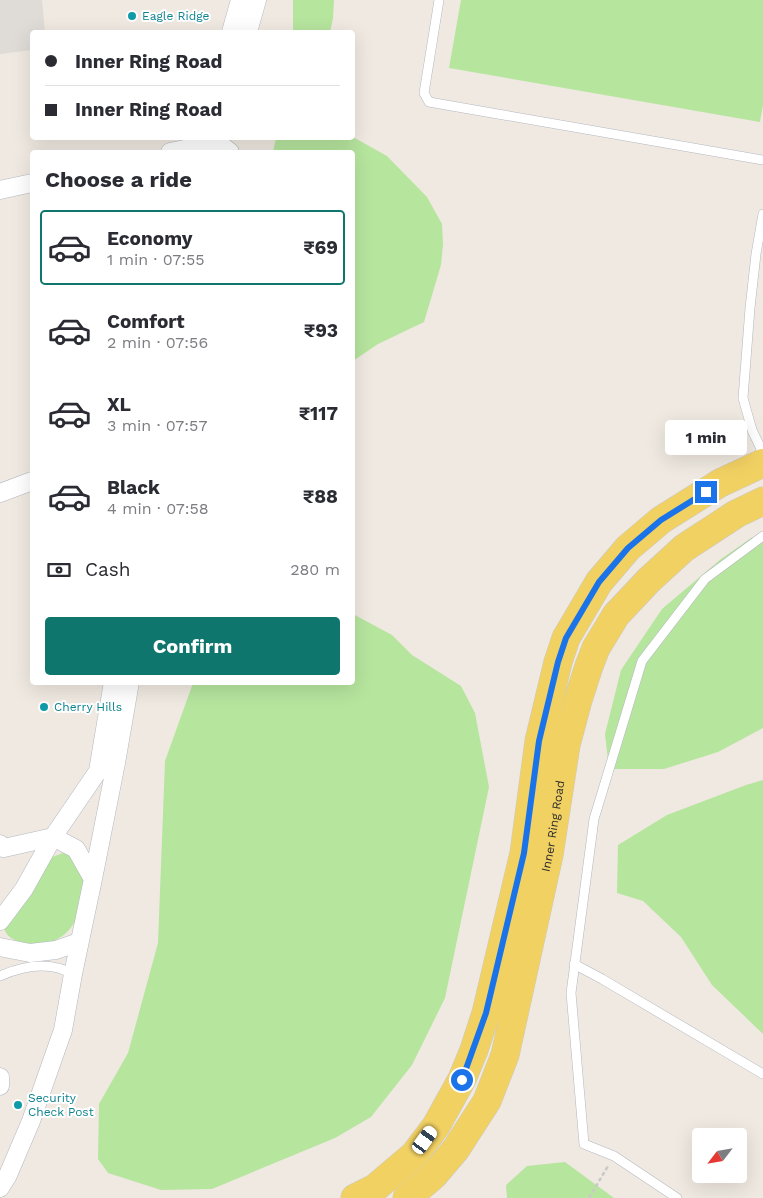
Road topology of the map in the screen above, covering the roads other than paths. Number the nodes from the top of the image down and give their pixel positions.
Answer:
1 (240, 0) edge
2 (257, 0) edge
3 (440, 0) edge
4 (232, 30) edge
5 (249, 30) edge
6 (229, 140) edge
7 (214, 147) edge
8 (188, 150) edge
9 (763, 160) edge
10 (30, 183) edge
11 (0, 190) edge
12 (763, 214) edge
13 (763, 453) edge
14 (763, 463) edge
15 (30, 482) edge
16 (0, 493) edge
17 (763, 501) edge
18 (763, 536) edge
19 (113, 685) edge
20 (129, 685) edge
21 (53, 837) junction
22 (0, 844) edge
23 (93, 879) junction
24 (0, 921) edge
25 (80, 942) junction
26 (0, 947) edge
27 (574, 964) junction
28 (73, 974) junction
29 (0, 976) edge
30 (763, 1074) edge
31 (0, 1077) edge
32 (0, 1086) edge
33 (0, 1188) edge
34 (355, 1198) edge
35 (407, 1198) edge
36 (677, 1198) edge

1 - 4 street
2 - 5 street
3 - 9 lane
6 - 7 street
7 - 8 street
10 - 11 street
12 - 13 lane
14 - 34 main road, Inner Ring Road
15 - 16 street
17 - 35 main road, Inner Ring Road
18 - 27 lane
19 - 21 street
20 - 23 street
21 - 22 street
21 - 23 street
21 - 24 street
23 - 25 street
25 - 26 street
25 - 28 street
27 - 30 lane
27 - 36 lane
28 - 29 lane
28 - 33 street
31 - 32 street

